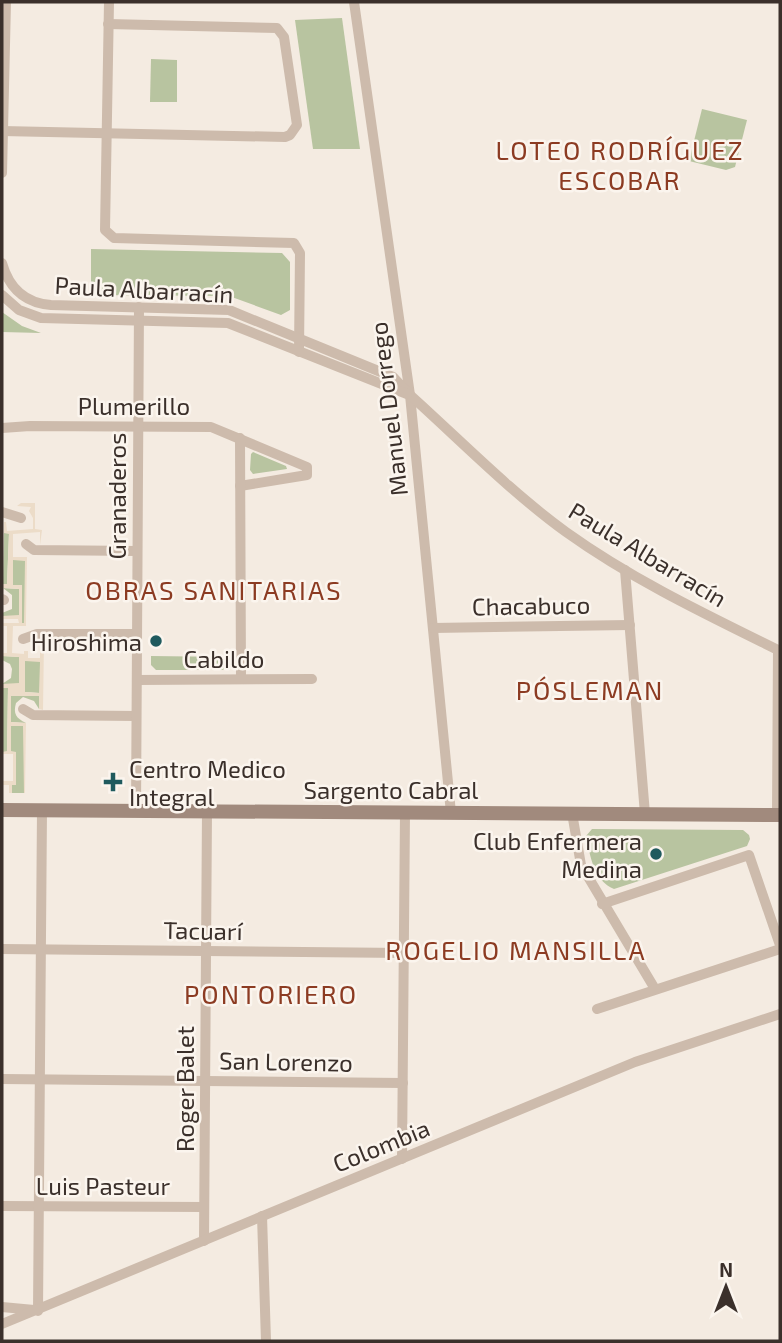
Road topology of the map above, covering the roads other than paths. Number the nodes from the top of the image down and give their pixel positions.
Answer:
1 (6, 2) edge
2 (109, 2) edge
3 (354, 2) edge
4 (108, 24) junction
5 (2, 131) edge
6 (107, 133) junction
7 (2, 173) edge
8 (2, 263) edge
9 (2, 295) edge
10 (139, 307) junction
11 (139, 320) junction
12 (299, 338) junction
13 (299, 352) junction
14 (410, 395) junction
15 (138, 426) junction
16 (2, 428) edge
17 (240, 438) junction
18 (240, 486) junction
19 (2, 512) edge
20 (21, 518) dead end
21 (26, 544) dead end
22 (137, 551) junction
23 (625, 570) junction
24 (630, 625) junction
25 (433, 628) junction
26 (137, 634) junction
27 (23, 639) dead end
28 (779, 650) edge
29 (241, 679) junction
30 (312, 679) dead end
31 (137, 680) junction
32 (23, 709) dead end
33 (136, 716) junction
34 (2, 810) edge
35 (43, 810) junction
36 (136, 810) junction
37 (207, 811) junction
38 (405, 812) junction
39 (452, 813) junction
40 (572, 813) junction
41 (645, 814) junction
42 (779, 815) edge
43 (602, 904) junction
44 (780, 947) edge
45 (2, 949) edge
46 (41, 950) junction
47 (206, 951) junction
48 (404, 953) junction
49 (655, 989) junction
50 (597, 1009) dead end
51 (780, 1014) edge
52 (2, 1079) edge
53 (39, 1079) junction
54 (205, 1081) junction
55 (402, 1083) junction
56 (402, 1159) junction
57 (2, 1206) edge
58 (38, 1206) junction
59 (204, 1207) junction
60 (262, 1216) junction
61 (204, 1241) junction
62 (2, 1307) edge
63 (38, 1311) junction
64 (2, 1324) edge
65 (266, 1341) edge

1 - 5 street
2 - 4 street
3 - 14 street, Manuel Dorrego
4 - 6 street
4 - 6 street
5 - 6 street
5 - 7 street
6 - 12 street
8 - 10 street, Paula Albarracín
9 - 11 street, Paula Albarracín
10 - 11 street, Granaderos
10 - 12 street, Paula Albarracín
11 - 13 street, Paula Albarracín
11 - 15 street, Granaderos
12 - 13 street
12 - 14 street, Paula Albarracín
13 - 14 street, Paula Albarracín
14 - 23 street, Paula Albarracín
14 - 25 street, Manuel Dorrego
15 - 16 street, Plumerillo
15 - 17 street, Plumerillo
15 - 22 street, Granaderos
17 - 18 street
17 - 18 street, Plumerillo
18 - 29 street
19 - 20 street
21 - 22 street
22 - 26 street, Granaderos
23 - 24 street
23 - 28 street, Paula Albarracín
24 - 25 street, Chacabuco
24 - 41 street
25 - 39 street, Manuel Dorrego
26 - 27 street
26 - 31 street, Granaderos
28 - 42 street
29 - 30 street, Cabildo
29 - 31 street, Cabildo
31 - 33 street, Granaderos
32 - 33 street
33 - 36 street, Granaderos
34 - 35 main road, Sargento Cabral
35 - 36 main road, Sargento Cabral
35 - 46 street
36 - 37 main road, Sargento Cabral
37 - 38 main road, Sargento Cabral
37 - 47 street, Roger Balet
38 - 39 main road, Sargento Cabral
38 - 48 street
39 - 40 main road, Sargento Cabral
40 - 41 main road, Sargento Cabral
40 - 43 street
41 - 42 main road, Sargento Cabral
43 - 44 street
43 - 49 street
44 - 49 street
45 - 46 street, Tacuarí
46 - 47 street, Tacuarí
46 - 53 street
47 - 48 street, Tacuarí
47 - 54 street, Roger Balet
48 - 55 street
49 - 50 street
51 - 56 street, Colombia
52 - 53 street, San Lorenzo
53 - 54 street, San Lorenzo
53 - 58 street
54 - 55 street, San Lorenzo
54 - 59 street, Roger Balet
55 - 56 street
56 - 60 street, Colombia
57 - 58 street, Luis Pasteur
58 - 59 street, Luis Pasteur
58 - 63 street
59 - 61 street, Roger Balet
60 - 61 street, Colombia
60 - 65 street
61 - 63 street, Colombia
62 - 63 street
63 - 64 street, Colombia

